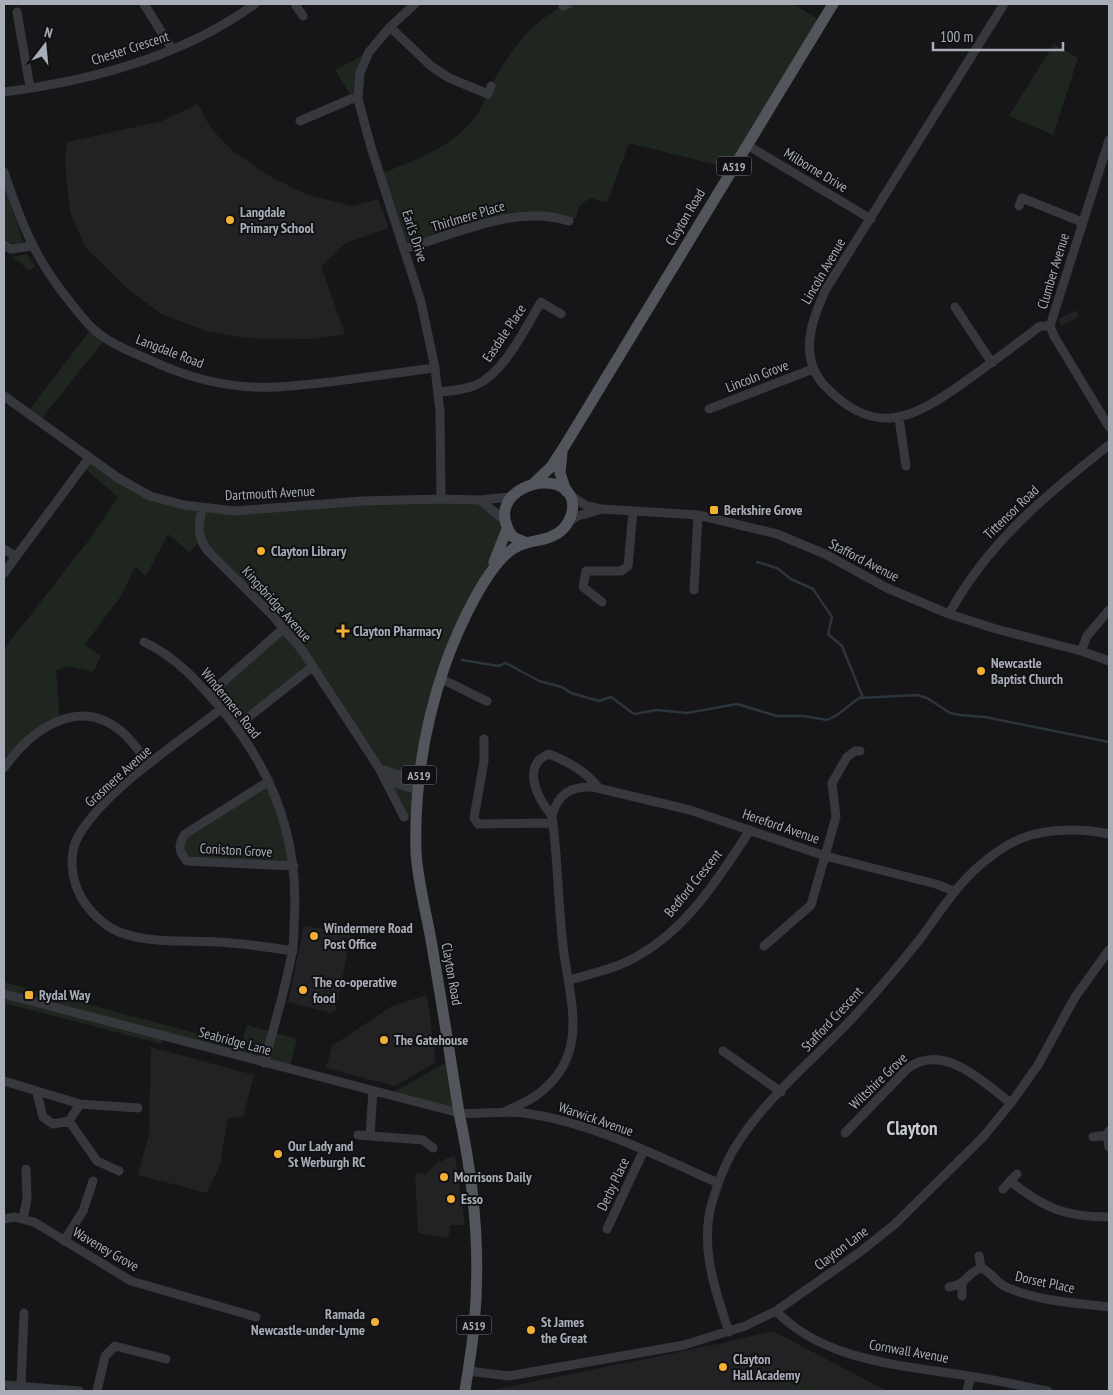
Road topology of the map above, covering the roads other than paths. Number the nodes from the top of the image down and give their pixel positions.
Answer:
1 (144, 4) edge
2 (255, 4) edge
3 (296, 4) edge
4 (415, 4) edge
5 (833, 4) edge
6 (1004, 4) edge
7 (17, 12) dead end
8 (303, 16) dead end
9 (390, 27) junction
10 (172, 49) junction
11 (491, 86) dead end
12 (30, 88) junction
13 (4, 92) edge
14 (358, 99) junction
15 (300, 121) dead end
16 (1109, 140) edge
17 (747, 145) junction
18 (4, 172) edge
19 (1019, 206) dead end
20 (871, 219) junction
21 (569, 221) dead end
22 (1082, 222) junction
23 (4, 245) edge
24 (32, 246) junction
25 (405, 249) junction
26 (955, 307) dead end
27 (561, 314) dead end
28 (1050, 326) junction
29 (992, 363) junction
30 (435, 368) junction
31 (814, 369) junction
32 (438, 392) junction
33 (4, 396) edge
34 (710, 409) dead end
35 (899, 418) junction
36 (1109, 427) edge
37 (1109, 445) edge
38 (564, 447) junction
39 (89, 458) junction
40 (906, 466) dead end
41 (532, 484) junction
42 (568, 492) junction
43 (510, 497) junction
44 (441, 499) junction
45 (480, 500) junction
46 (202, 508) junction
47 (601, 509) junction
48 (633, 511) junction
49 (698, 515) junction
50 (567, 523) junction
51 (505, 524) junction
52 (527, 543) junction
53 (4, 549) edge
54 (15, 556) junction
55 (4, 573) edge
56 (490, 573) junction
57 (694, 590) dead end
58 (602, 602) dead end
59 (1109, 610) edge
60 (949, 614) junction
61 (284, 628) junction
62 (144, 642) dead end
63 (1081, 651) junction
64 (1109, 661) edge
65 (312, 667) junction
66 (440, 679) junction
67 (209, 694) junction
68 (487, 700) dead end
69 (221, 709) junction
70 (236, 727) junction
71 (484, 739) dead end
72 (860, 751) dead end
73 (149, 764) junction
74 (4, 768) edge
75 (379, 768) junction
76 (419, 776) junction
77 (269, 781) junction
78 (599, 788) junction
79 (417, 790) junction
80 (404, 817) dead end
81 (553, 820) junction
82 (750, 830) junction
83 (1109, 834) edge
84 (825, 856) junction
85 (294, 866) junction
86 (954, 891) junction
87 (764, 946) dead end
88 (1109, 950) edge
89 (293, 952) junction
90 (569, 980) junction
91 (4, 994) edge
92 (724, 1051) dead end
93 (264, 1063) junction
94 (4, 1081) edge
95 (373, 1091) junction
96 (782, 1092) junction
97 (37, 1093) junction
98 (534, 1096) junction
99 (1011, 1103) junction
100 (80, 1104) junction
101 (138, 1108) dead end
102 (504, 1112) junction
103 (459, 1113) junction
104 (538, 1115) junction
105 (69, 1120) junction
106 (845, 1133) dead end
107 (1108, 1133) edge
108 (358, 1135) dead end
109 (370, 1135) junction
110 (1093, 1137) dead end
111 (1109, 1147) edge
112 (433, 1148) dead end
113 (644, 1150) junction
114 (26, 1169) dead end
115 (119, 1171) dead end
116 (1016, 1174) dead end
117 (1010, 1181) junction
118 (94, 1182) dead end
119 (718, 1182) junction
120 (1003, 1190) dead end
121 (1109, 1217) edge
122 (4, 1219) edge
123 (23, 1219) junction
124 (607, 1229) dead end
125 (64, 1241) junction
126 (979, 1256) dead end
127 (981, 1268) junction
128 (962, 1284) junction
129 (948, 1287) dead end
130 (962, 1296) dead end
131 (1109, 1306) edge
132 (776, 1311) junction
133 (24, 1313) dead end
134 (256, 1317) dead end
135 (729, 1332) junction
136 (166, 1359) dead end
137 (468, 1371) junction
138 (971, 1376) junction
139 (4, 1385) edge
140 (21, 1386) junction
141 (79, 1391) edge
142 (97, 1391) edge
143 (465, 1391) edge
144 (967, 1391) edge
145 (1048, 1391) edge

1 - 10 street
2 - 10 street, Chester Crescent
3 - 8 street
4 - 9 street, Earl's Drive
5 - 17 main road, Clayton Road / A519
6 - 20 street, Lincoln Avenue
7 - 12 street
9 - 11 street
9 - 14 street, Earl's Drive
10 - 12 street, Chester Crescent
12 - 13 street, Chester Crescent
14 - 15 street
14 - 25 street, Earl's Drive
16 - 22 street, Clumber Avenue
17 - 20 street, Milborne Drive
17 - 38 main road, Clayton Road / A519
18 - 24 street, Langdale Road
19 - 22 street
20 - 31 street, Lincoln Avenue
21 - 25 street, Thirlmere Place
22 - 28 street, Clumber Avenue
23 - 24 street
24 - 30 street, Langdale Road
25 - 30 street, Earl's Drive
26 - 29 street
27 - 32 street, Easdale Place
28 - 29 street, Lincoln Avenue
28 - 36 street, Clumber Avenue
29 - 35 street, Lincoln Avenue
30 - 32 street, Earl's Drive
31 - 34 street, Lincoln Grove
31 - 35 street, Lincoln Avenue
32 - 44 street, Earl's Drive
33 - 39 street, Dartmouth Avenue
35 - 40 street
37 - 60 street, Tittensor Road
38 - 41 main road, Clayton Road / A519
38 - 42 main road, Clayton Road / A519
39 - 46 street, Dartmouth Avenue
39 - 54 street
41 - 42 main road
41 - 43 main road, A519
42 - 47 street, Stafford Avenue
42 - 50 main road, A519
43 - 45 street, Dartmouth Avenue
43 - 51 main road, A519
44 - 45 street, Dartmouth Avenue
44 - 46 street, Dartmouth Avenue
45 - 51 street
46 - 61 street, Kingsbridge Avenue
47 - 48 street, Stafford Avenue
47 - 50 street, Stafford Avenue
48 - 49 street, Stafford Avenue
48 - 58 street
49 - 57 street
49 - 60 street, Stafford Avenue
50 - 52 main road, A519
51 - 52 main road
51 - 56 main road, Clayton Road / A519
52 - 56 main road, Clayton Road / A519
53 - 54 street
54 - 55 street
56 - 66 main road, Clayton Road / A519
59 - 63 street
60 - 63 street, Stafford Avenue
61 - 65 street, Kingsbridge Avenue
61 - 67 street
62 - 67 street, Windermere Road
63 - 64 street, Stafford Avenue
65 - 70 street
65 - 75 street, Kingsbridge Avenue
66 - 68 street
66 - 76 main road, Clayton Road / A519
67 - 69 street, Windermere Road
69 - 70 street, Windermere Road
69 - 73 street, Grasmere Avenue
70 - 77 street, Windermere Road
71 - 81 street
72 - 84 street
73 - 74 street
73 - 89 street, Grasmere Avenue
75 - 76 street
75 - 79 street, Kingsbridge Avenue
75 - 80 street, Kingsbridge Avenue
76 - 79 main road, Clayton Road / A519
77 - 85 street, Windermere Road
77 - 85 street, Coniston Grove
78 - 81 street, Hereford Avenue
78 - 81 street
78 - 82 street, Hereford Avenue
79 - 103 main road, Clayton Road / A519
81 - 90 street
82 - 84 street, Hereford Avenue
82 - 90 street, Bedford Crescent
83 - 86 street, Stafford Crescent
84 - 86 street, Hereford Avenue
84 - 87 street
85 - 89 street, Windermere Road
86 - 96 street, Stafford Crescent
88 - 99 street, Clayton Lane
89 - 93 street, Windermere Road
90 - 98 street
91 - 93 street, Seabridge Lane
92 - 96 street
93 - 95 street, Seabridge Lane
94 - 97 street
95 - 103 street, Seabridge Lane
95 - 109 street
96 - 119 street, Stafford Crescent
97 - 100 street
97 - 105 street
98 - 102 street
98 - 104 street
99 - 106 street, Wiltshire Grove
99 - 132 street, Clayton Lane
100 - 101 street
100 - 105 street
102 - 103 street, Warwick Avenue
102 - 104 street, Warwick Avenue
103 - 137 main road, Clayton Road / A519
104 - 113 street, Warwick Avenue
105 - 115 street
107 - 110 street
107 - 111 street
108 - 109 street
109 - 112 street
113 - 119 street, Warwick Avenue
113 - 124 street, Derby Place
114 - 123 street
116 - 117 street
117 - 120 street
117 - 121 street
118 - 125 street
119 - 135 street, Stafford Crescent
122 - 123 street, Waveney Grove
123 - 125 street, Waveney Grove
125 - 134 street, Waveney Grove
126 - 127 street
127 - 128 street
127 - 131 street, Dorset Place
128 - 129 street
128 - 130 street
132 - 135 street, Clayton Lane
132 - 138 street, Cornwall Avenue
133 - 140 street
135 - 137 street, Clayton Lane
136 - 142 street
137 - 143 main road, Clayton Road / A519
138 - 144 street
138 - 145 street, Cornwall Avenue
139 - 140 street
140 - 141 street

